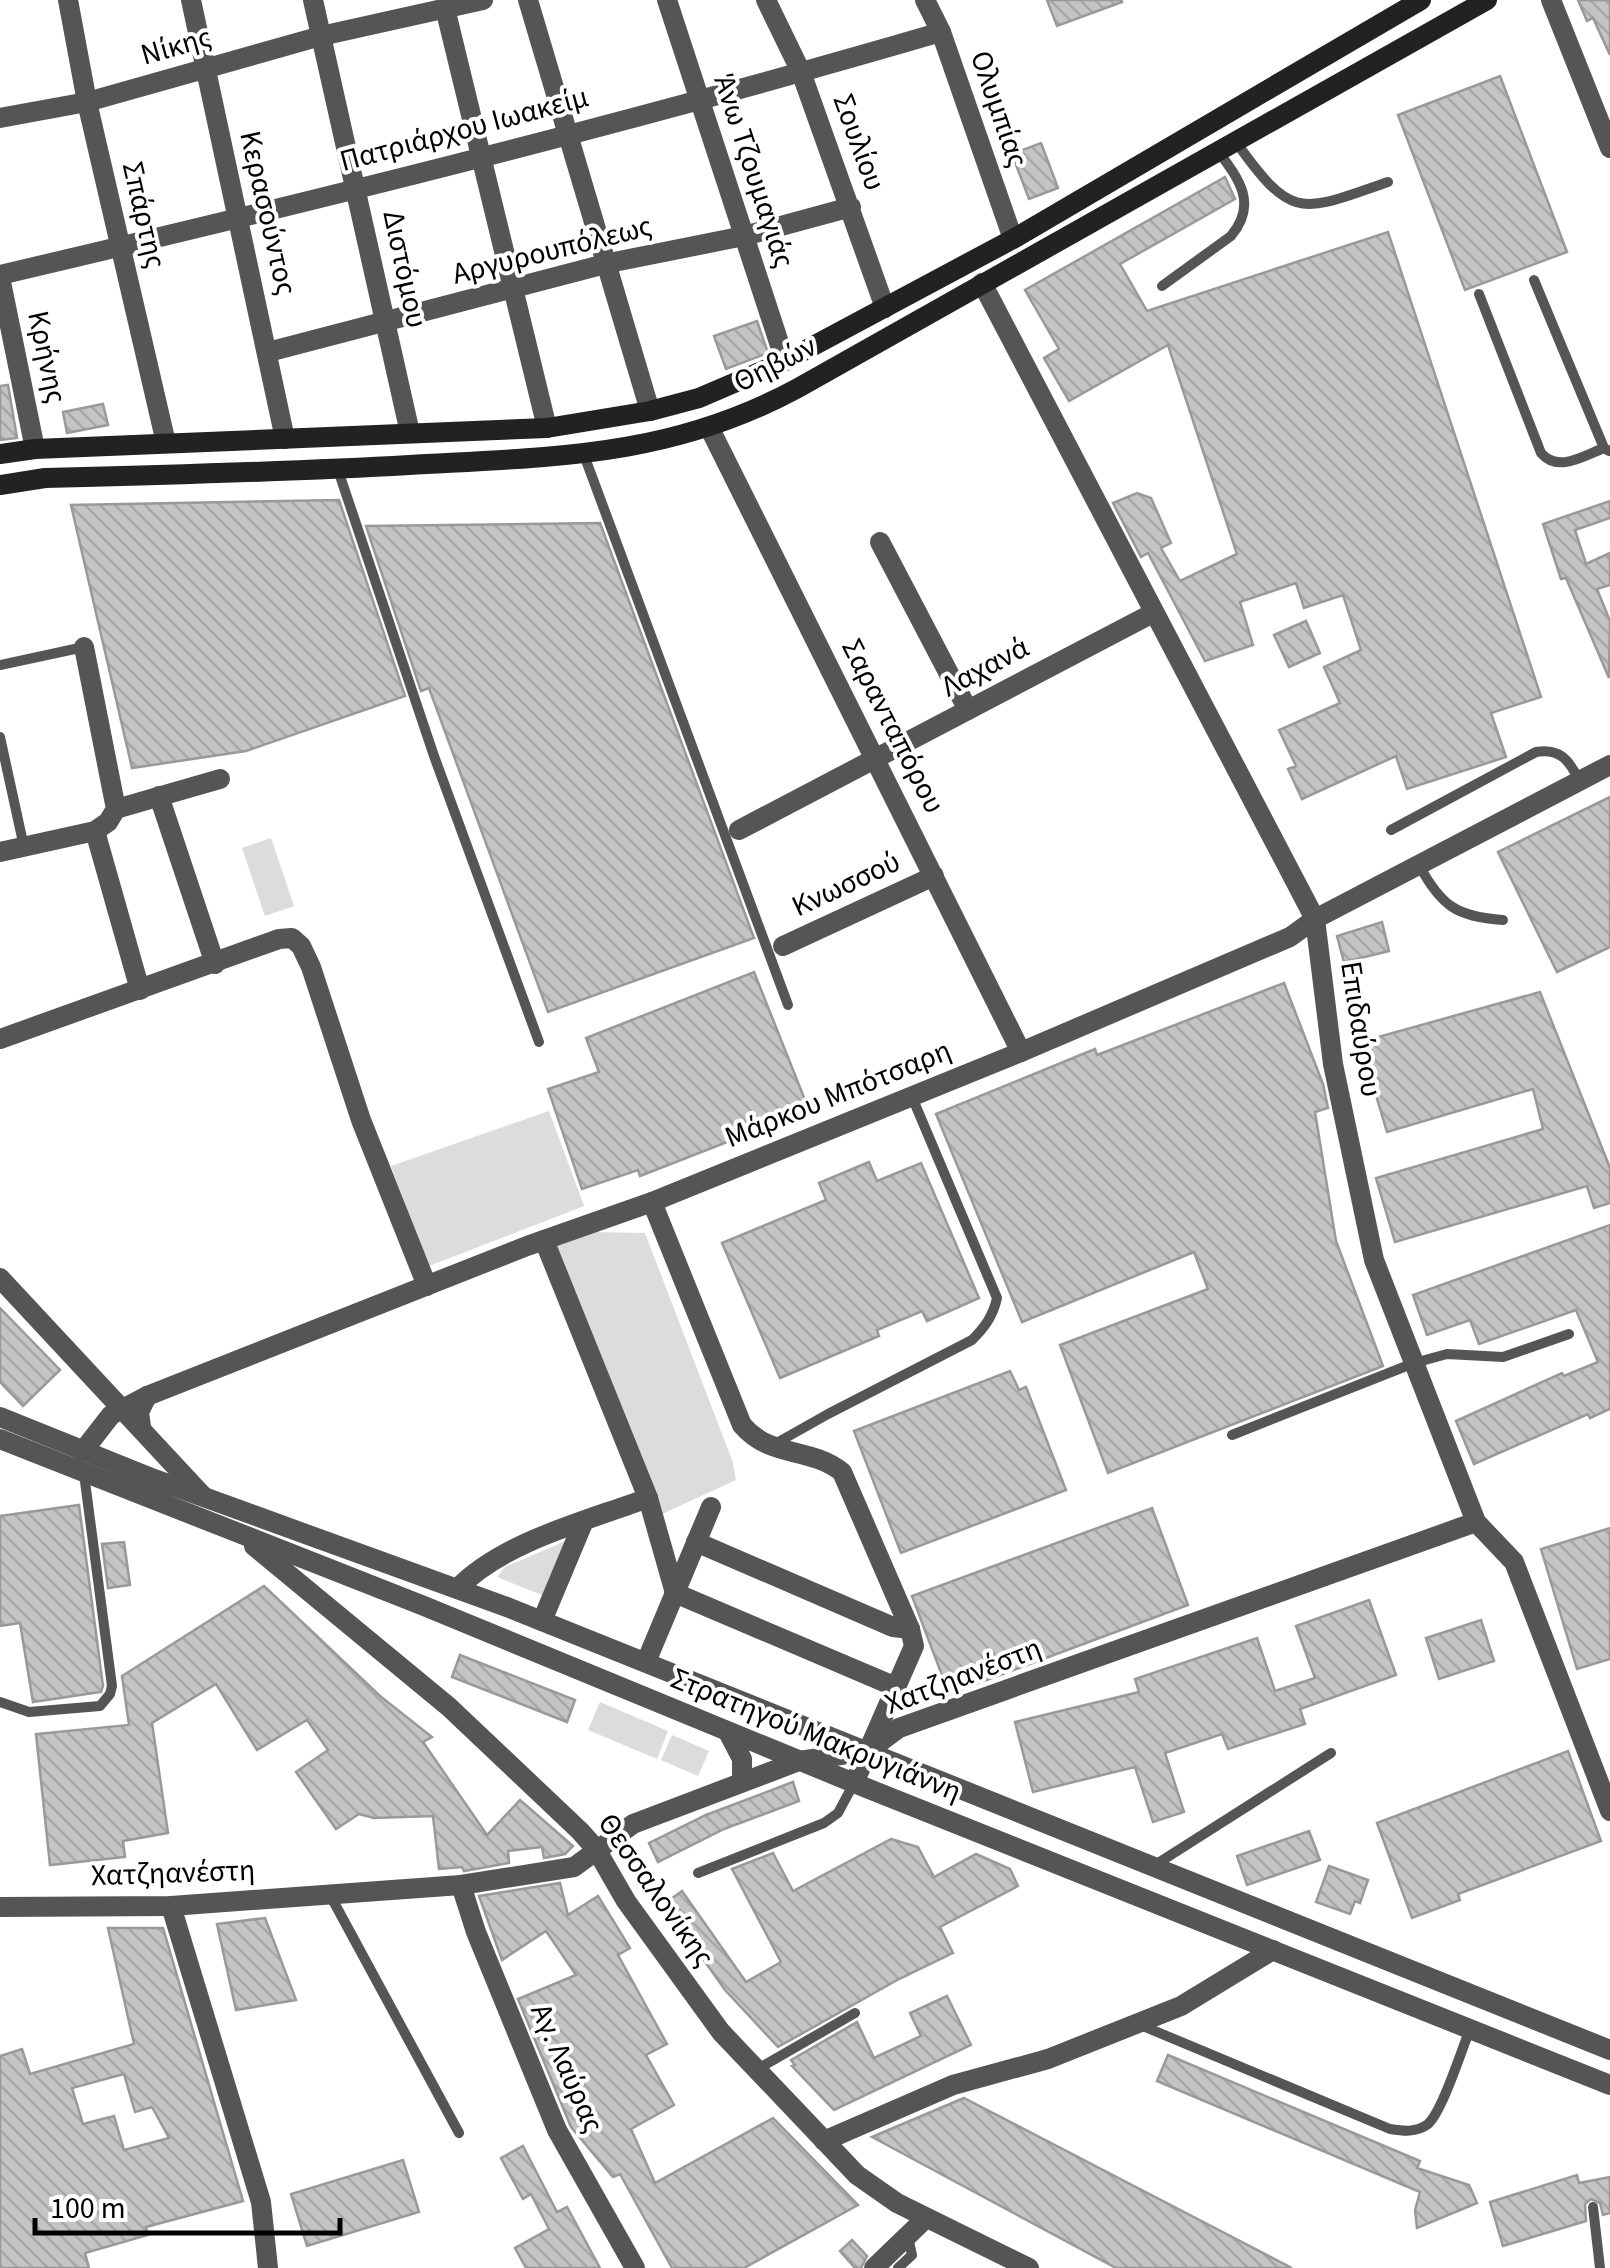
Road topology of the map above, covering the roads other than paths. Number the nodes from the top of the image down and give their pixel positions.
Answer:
1 (68, 0) edge
2 (190, 0) edge
3 (313, 0) edge
4 (484, 0) edge
5 (528, 0) edge
6 (668, 0) edge
7 (766, 0) edge
8 (925, 0) edge
9 (1421, 0) edge
10 (1487, 0) edge
11 (1551, 0) edge
12 (432, 7) edge
13 (940, 32) junction
14 (321, 36) junction
15 (205, 70) junction
16 (802, 72) junction
17 (699, 98) junction
18 (87, 102) junction
19 (0, 118) edge
20 (566, 133) junction
21 (1227, 146) junction
22 (1610, 148) edge
23 (481, 156) junction
24 (1388, 182) dead end
25 (356, 188) junction
26 (851, 206) junction
27 (238, 217) junction
28 (744, 236) junction
29 (1013, 238) junction
30 (121, 246) junction
31 (608, 264) junction
32 (0, 276) edge
33 (1534, 280) dead end
34 (982, 283) junction
35 (1162, 286) dead end
36 (514, 290) junction
37 (1479, 294) dead end
38 (886, 308) junction
39 (386, 322) junction
40 (268, 352) junction
41 (785, 361) junction
42 (650, 412) junction
43 (547, 428) junction
44 (709, 428) junction
45 (410, 433) junction
46 (285, 439) junction
47 (166, 444) junction
48 (35, 449) junction
49 (1607, 450) edge
50 (0, 454) edge
51 (584, 455) junction
52 (338, 470) junction
53 (0, 485) edge
54 (880, 542) dead end
55 (1153, 613) junction
56 (84, 647) joint
57 (0, 665) edge
58 (968, 710) junction
59 (0, 736) edge
60 (876, 758) junction
61 (1610, 765) edge
62 (220, 779) dead end
63 (1580, 781) junction
64 (158, 796) junction
65 (116, 809) junction
66 (739, 830) dead end
67 (1391, 830) dead end
68 (95, 832) junction
69 (24, 847) junction
70 (0, 852) edge
71 (1418, 864) junction
72 (934, 876) junction
73 (1315, 919) junction
74 (1504, 920) dead end
75 (783, 946) dead end
76 (215, 964) junction
77 (140, 990) junction
78 (788, 1004) dead end
79 (0, 1039) edge
80 (539, 1042) dead end
81 (1021, 1052) junction
82 (912, 1096) junction
83 (652, 1202) junction
84 (544, 1240) junction
85 (0, 1278) edge
86 (427, 1286) junction
87 (1569, 1334) dead end
88 (1414, 1363) junction
89 (148, 1396) junction
90 (122, 1407) junction
91 (0, 1418) edge
92 (142, 1428) junction
93 (1232, 1435) dead end
94 (0, 1439) edge
95 (770, 1447) junction
96 (83, 1451) junction
97 (84, 1473) junction
98 (648, 1498) junction
99 (203, 1507) junction
100 (710, 1507) dead end
101 (583, 1522) junction
102 (1476, 1522) junction
103 (236, 1533) junction
104 (696, 1542) junction
105 (458, 1588) junction
106 (675, 1593) junction
107 (542, 1621) junction
108 (910, 1629) junction
109 (646, 1662) junction
110 (896, 1687) junction
111 (0, 1702) edge
112 (728, 1732) junction
113 (868, 1750) junction
114 (1331, 1753) dead end
115 (799, 1761) junction
116 (1604, 1779) edge
117 (742, 1782) junction
118 (854, 1783) junction
119 (1610, 1811) edge
120 (596, 1849) junction
121 (1154, 1866) junction
122 (698, 1873) dead end
123 (461, 1884) junction
124 (330, 1894) junction
125 (171, 1906) junction
126 (0, 1907) edge
127 (1273, 1950) junction
128 (855, 2013) dead end
129 (1138, 2024) junction
130 (1470, 2029) junction
131 (1610, 2050) edge
132 (756, 2070) junction
133 (1610, 2085) edge
134 (459, 2132) dead end
135 (824, 2140) junction
136 (1592, 2207) dead end
137 (926, 2218) junction
138 (910, 2246) junction
139 (268, 2268) edge
140 (635, 2268) edge
141 (874, 2268) edge
142 (898, 2268) edge
143 (920, 2268) edge
144 (1027, 2268) edge
145 (1600, 2268) edge

1 - 18 street, Σπάρτης
2 - 15 street, Κερασούντος
3 - 14 street, Διστόμου
4 - 12 street, Νίκης
5 - 20 street
6 - 17 street, Άνω Τζουμαγιάς
7 - 16 street, Σουλίου
8 - 13 street, Ολυμπίας
9 - 29 main road, Θηβών
10 - 21 main road, Θηβών
11 - 22 street
12 - 14 street, Νίκης
12 - 23 street
13 - 16 street, Πατριάρχου Ιωακείμ
13 - 29 street, Ολυμπίας
14 - 15 street, Νίκης
14 - 25 street, Διστόμου
15 - 18 street, Νίκης
15 - 27 street, Κερασούντος
16 - 17 street, Πατριάρχου Ιωακείμ
16 - 26 street, Σουλίου
17 - 20 street, Πατριάρχου Ιωακείμ
17 - 28 street, Άνω Τζουμαγιάς
18 - 19 street, Νίκης
18 - 30 street, Σπάρτης
20 - 23 street, Πατριάρχου Ιωακείμ
20 - 31 street
21 - 24 lane
21 - 34 main road, Θηβών
21 - 35 lane
23 - 25 street, Πατριάρχου Ιωακείμ
23 - 36 street
25 - 27 street, Πατριάρχου Ιωακείμ
25 - 39 street, Διστόμου
26 - 28 street, Αργυρουπόλεως
26 - 38 street, Σουλίου
27 - 30 street, Πατριάρχου Ιωακείμ
27 - 40 street, Κερασούντος
28 - 31 street, Αργυρουπόλεως
28 - 41 street, Άνω Τζουμαγιάς
29 - 38 main road, Θηβών
30 - 32 street, Πατριάρχου Ιωακείμ
30 - 47 street, Σπάρτης
31 - 36 street, Αργυρουπόλεως
31 - 42 street
32 - 48 street, Κρήνης
33 - 49 lane
34 - 44 main road, Θηβών
34 - 55 street, Επιδαύρου
36 - 39 street, Αργυρουπόλεως
36 - 43 street
37 - 49 lane
38 - 41 main road, Θηβών
39 - 40 street, Αργυρουπόλεως
39 - 45 street, Διστόμου
40 - 46 street, Κερασούντος
41 - 42 main road, Θηβών
42 - 43 main road, Θηβών
43 - 45 main road, Θηβών
44 - 51 main road, Θηβών
44 - 60 street, Σαρανταπόρου
45 - 46 main road, Θηβών
46 - 47 main road, Θηβών
47 - 48 main road, Θηβών
48 - 50 main road, Θηβών
51 - 52 main road, Θηβών
51 - 78 lane
52 - 53 main road, Θηβών
52 - 80 lane
54 - 58 street
55 - 58 street, Λαχανά
55 - 73 street, Επιδαύρου
56 - 57 lane
56 - 65 street
58 - 60 street, Λαχανά
59 - 69 lane
60 - 66 street, Λαχανά
60 - 72 street, Σαρανταπόρου
61 - 63 street, Μάρκου Μπότσαρη
62 - 64 street
63 - 67 lane
63 - 71 street, Μάρκου Μπότσαρη
64 - 65 street
64 - 76 street
65 - 68 street
68 - 69 street
68 - 77 street
69 - 70 street
71 - 73 street, Μάρκου Μπότσαρη
71 - 74 lane
72 - 75 street, Κνωσσού
72 - 81 street, Σαρανταπόρου
73 - 81 street, Μάρκου Μπότσαρη
73 - 88 street, Επιδαύρου
76 - 77 street
76 - 86 street
77 - 79 street
81 - 82 street, Μάρκου Μπότσαρη
82 - 83 street, Μάρκου Μπότσαρη
82 - 95 lane
83 - 84 street, Μάρκου Μπότσαρη
83 - 95 street
84 - 86 street, Μάρκου Μπότσαρη
84 - 98 street
85 - 90 street
86 - 89 street, Μάρκου Μπότσαρη
87 - 88 lane
88 - 93 lane
88 - 102 street, Επιδαύρου
89 - 90 street, Μάρκου Μπότσαρη
89 - 92 street
90 - 92 street
90 - 96 street, Μάρκου Μπότσαρη
91 - 96 street, Στρατηγού Μακρυγιάννη
92 - 99 street
94 - 97 street, Στρατηγού Μακρυγιάννη
95 - 108 street
96 - 99 street, Στρατηγού Μακρυγιάννη
97 - 99 street, Στρατηγού Μακρυγιάννη
97 - 111 lane
98 - 101 street
98 - 106 street
99 - 103 street, Στρατηγού Μακρυγιάννη
99 - 105 street, Στρατηγού Μακρυγιάννη
100 - 104 street
101 - 105 street
101 - 107 street
102 - 113 street, Χατζηανέστη
102 - 116 street, Επιδαύρου
103 - 112 street, Στρατηγού Μακρυγιάννη
103 - 120 street, Θεσσαλονίκης
104 - 106 street
104 - 108 street
105 - 107 street, Στρατηγού Μακρυγιάννη
106 - 109 street
106 - 110 street
107 - 109 street, Στρατηγού Μακρυγιάννη
108 - 110 street
109 - 113 street, Στρατηγού Μακρυγιάννη
110 - 113 street
112 - 115 street, Στρατηγού Μακρυγιάννη
112 - 117 street
113 - 115 street, Χατζηανέστη
113 - 118 street
113 - 121 street, Στρατηγού Μακρυγιάννη
114 - 121 lane
115 - 117 street, Χατζηανέστη
115 - 118 street, Στρατηγού Μακρυγιάννη
116 - 119 street, Επιδαύρου
117 - 120 street, Χατζηανέστη
118 - 122 lane
118 - 127 street, Στρατηγού Μακρυγιάννη
120 - 123 street, Χατζηανέστη
120 - 132 street, Θεσσαλονίκης
121 - 131 street, Στρατηγού Μακρυγιάννη
123 - 124 street, Χατζηανέστη
123 - 140 street, Αγ. Λαύρας
124 - 125 street, Χατζηανέστη
124 - 134 lane
125 - 126 street, Χατζηανέστη
125 - 139 street
127 - 129 street
127 - 130 street, Στρατηγού Μακρυγιάννη
128 - 132 lane
129 - 130 lane
129 - 135 street
130 - 133 street, Στρατηγού Μακρυγιάννη
132 - 135 street, Θεσσαλονίκης
135 - 137 street, Θεσσαλονίκης
136 - 145 lane
137 - 138 street
137 - 144 street, Θεσσαλονίκης
138 - 141 street
138 - 142 lane
138 - 143 lane

